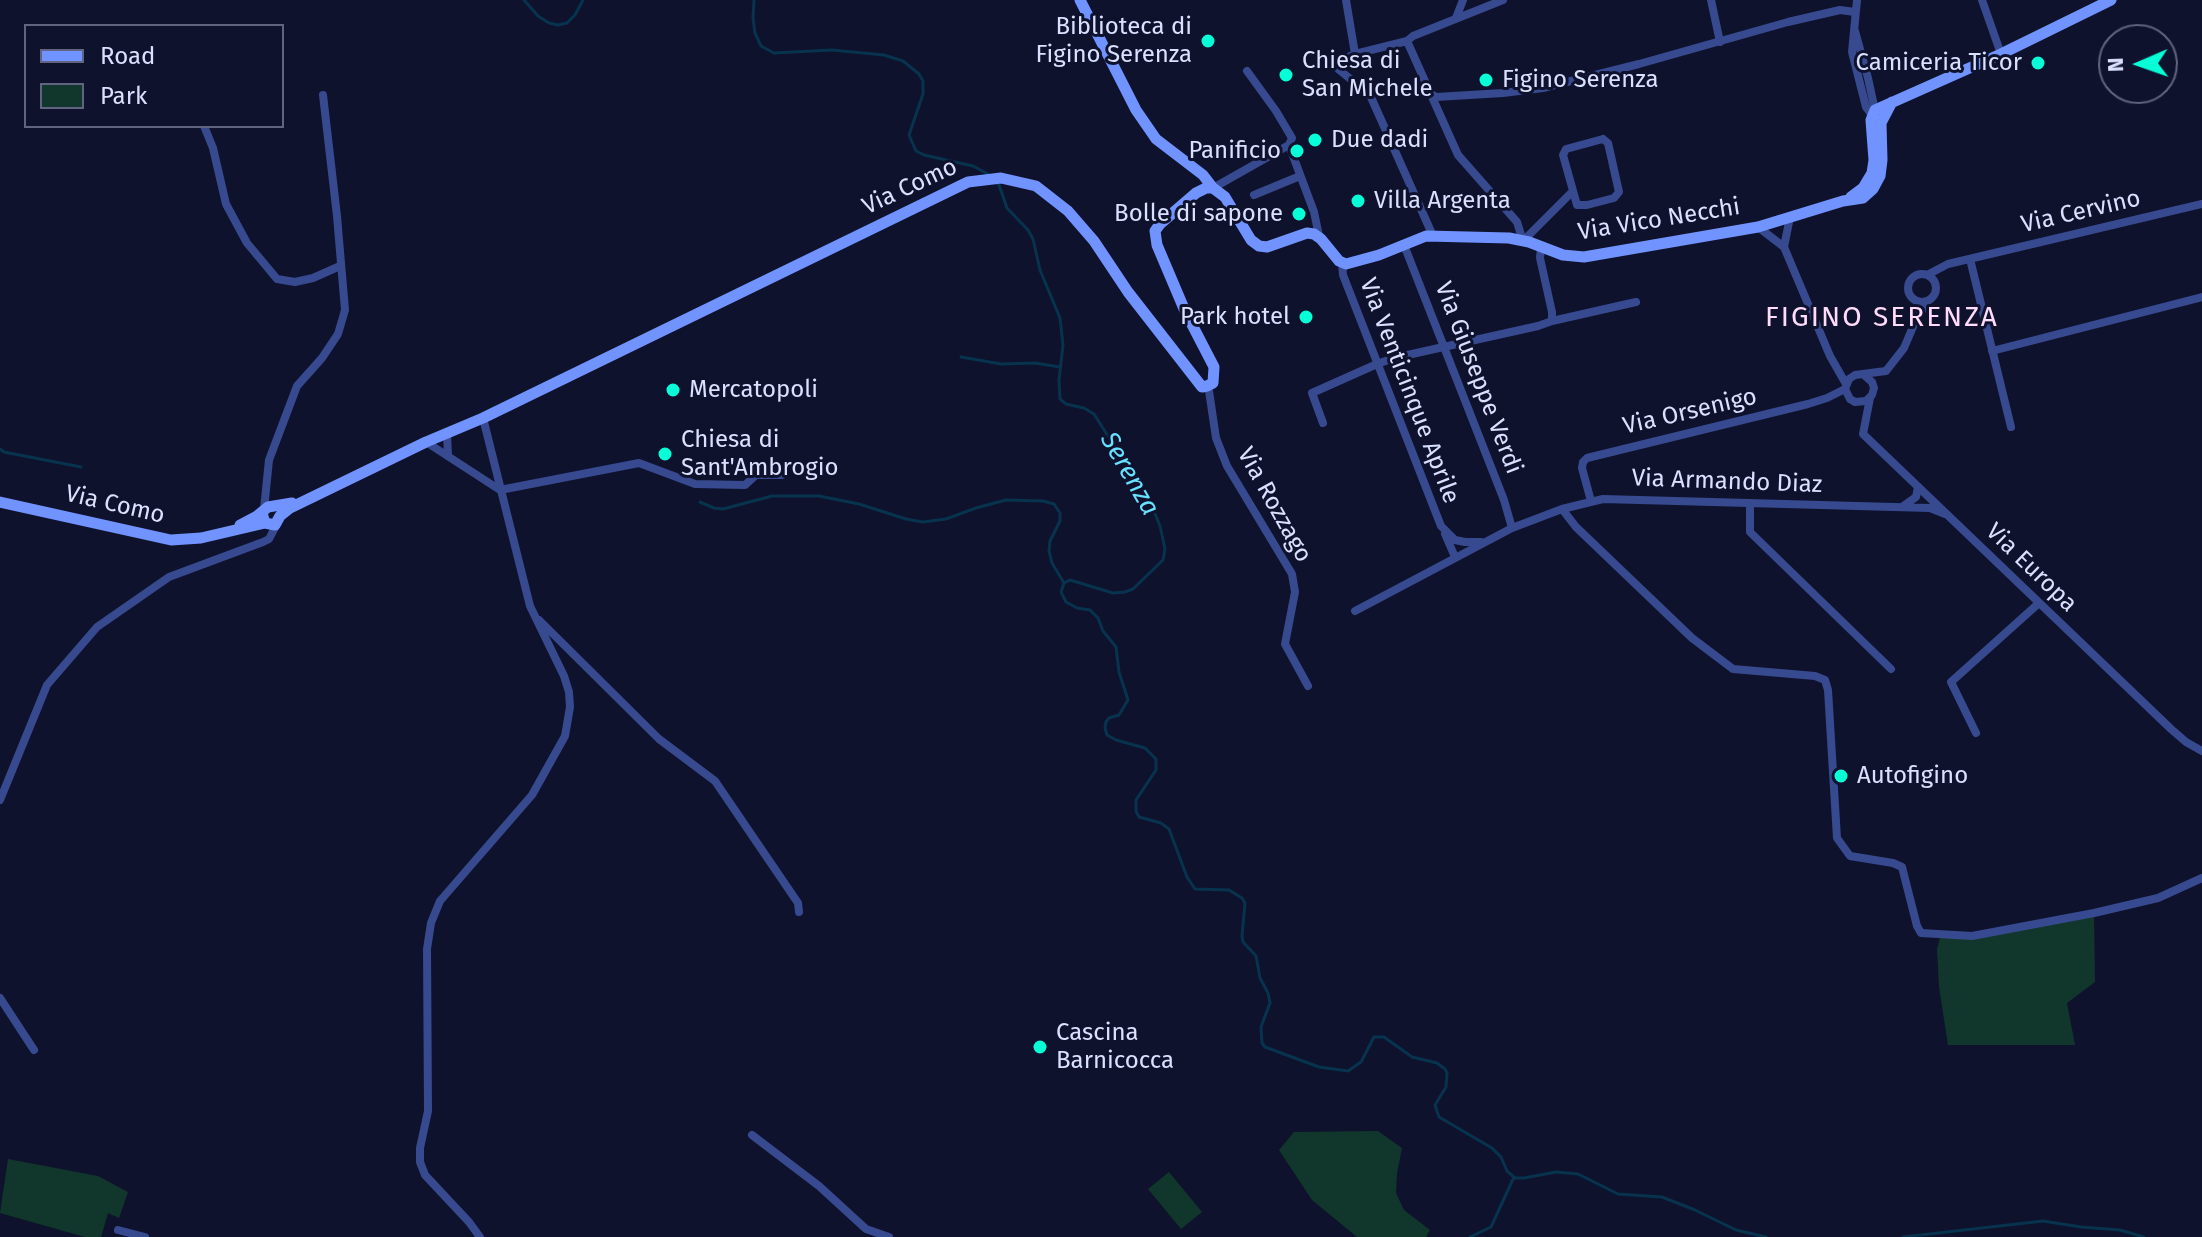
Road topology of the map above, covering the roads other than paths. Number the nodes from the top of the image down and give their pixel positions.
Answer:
1 (1080, 0) edge
2 (1346, 0) edge
3 (1463, 0) edge
4 (1503, 0) edge
5 (1711, 0) edge
6 (1857, 0) edge
7 (1982, 0) edge
8 (2111, 0) edge
9 (1456, 18) junction
10 (1855, 19) junction
11 (1407, 41) junction
12 (1720, 42) junction
13 (1355, 54) junction
14 (2001, 54) junction
15 (1247, 71) dead end
16 (1431, 94) junction
17 (323, 95) dead end
18 (1880, 110) junction
19 (205, 128) edge
20 (1289, 145) junction
21 (1300, 176) junction
22 (1213, 188) junction
23 (1573, 191) junction
24 (1254, 195) dead end
25 (1843, 201) junction
26 (2202, 204) edge
27 (1790, 217) junction
28 (1758, 227) junction
29 (1319, 236) junction
30 (1433, 236) junction
31 (1523, 241) junction
32 (1404, 245) junction
33 (1784, 247) junction
34 (1541, 248) junction
35 (1970, 259) junction
36 (1342, 263) junction
37 (1948, 264) junction
38 (340, 266) junction
39 (1927, 275) junction
40 (1936, 286) junction
41 (2202, 297) edge
42 (1913, 299) junction
43 (1928, 301) junction
44 (1636, 302) dead end
45 (1552, 321) junction
46 (1915, 322) junction
47 (1445, 347) junction
48 (1992, 351) junction
49 (1830, 356) junction
50 (1377, 364) junction
51 (1886, 371) junction
52 (1864, 375) junction
53 (1853, 376) junction
54 (1204, 386) junction
55 (1846, 387) junction
56 (1874, 388) junction
57 (1827, 398) junction
58 (1870, 398) junction
59 (1853, 401) junction
60 (483, 418) junction
61 (1323, 423) dead end
62 (2011, 427) dead end
63 (447, 433) junction
64 (1863, 434) junction
65 (426, 442) junction
66 (448, 456) junction
67 (782, 475) dead end
68 (1918, 487) junction
69 (500, 490) junction
70 (1591, 501) junction
71 (0, 502) edge
72 (1750, 503) junction
73 (1902, 507) junction
74 (1562, 509) junction
75 (1945, 514) junction
76 (270, 515) junction
77 (1441, 526) junction
78 (1512, 528) junction
79 (1489, 540) junction
80 (1455, 557) junction
81 (2039, 603) junction
82 (1355, 611) dead end
83 (535, 616) junction
84 (1891, 669) dead end
85 (1308, 686) dead end
86 (1976, 733) dead end
87 (2202, 751) edge
88 (0, 800) edge
89 (2202, 878) edge
90 (799, 912) dead end
91 (0, 998) edge
92 (34, 1050) dead end
93 (752, 1135) dead end
94 (118, 1230) dead end
95 (478, 1236) edge
96 (145, 1237) edge
97 (889, 1237) edge

1 - 22 street
2 - 13 street
3 - 9 street
4 - 9 street
5 - 12 street
6 - 10 street
7 - 14 street
8 - 14 street
9 - 11 street
10 - 12 street
10 - 18 street
11 - 13 street
11 - 16 street
12 - 16 street
13 - 30 street
14 - 18 street
15 - 20 street
16 - 31 street
17 - 38 street
18 - 25 street, Via Vico Necchi
18 - 25 street, Via Vico Necchi
19 - 38 street
20 - 21 street
20 - 22 street
21 - 24 street
21 - 29 street
22 - 29 street
22 - 54 street
23 - 23 street
23 - 31 street
25 - 27 street, Via Vico Necchi
26 - 35 street, Via Cervino
27 - 28 street, Via Vico Necchi
27 - 33 street
28 - 33 street
28 - 34 street, Via Vico Necchi
29 - 36 street
30 - 31 street, Via Vico Necchi
30 - 32 street, Via Vico Necchi
31 - 34 street, Via Vico Necchi
32 - 36 street, Via Vico Necchi
32 - 47 street, Via Giuseppe Verdi
33 - 49 street
34 - 45 street
35 - 37 street, Via Cervino
35 - 48 street
36 - 50 street, Via Venticinque Aprile
37 - 39 street, Via Cervino
37 - 40 street
38 - 76 street
39 - 40 street
39 - 42 street
40 - 43 street
41 - 48 street
42 - 43 street
42 - 46 street
43 - 46 street
44 - 45 street
45 - 47 street
46 - 51 street
47 - 50 street
47 - 78 street, Via Giuseppe Verdi
48 - 62 street
49 - 53 street
49 - 55 street
50 - 61 street
50 - 77 street, Via Venticinque Aprile
51 - 52 street
51 - 56 street
52 - 53 street
52 - 56 street
53 - 55 street
54 - 60 street, Via Como
54 - 85 street, Via Rozzago
55 - 57 street, Via Orsenigo
55 - 59 street
56 - 58 street
57 - 59 street
57 - 70 street, Via Orsenigo
58 - 59 street
58 - 64 street
59 - 64 street
60 - 63 street, Via Como
60 - 69 street
63 - 65 street, Via Como
63 - 66 street
64 - 68 street, Via Europa
65 - 66 street
65 - 76 street, Via Como
66 - 69 street
67 - 69 street
68 - 73 street
68 - 75 street, Via Europa
69 - 83 street
70 - 72 street, Via Armando Diaz
70 - 74 street, Via Armando Diaz
71 - 76 street, Via Como
72 - 73 street, Via Armando Diaz
72 - 84 street
73 - 75 street, Via Armando Diaz
74 - 78 street, Via Armando Diaz
74 - 89 street
75 - 81 street, Via Europa
76 - 88 street
77 - 79 street, Via Venticinque Aprile
77 - 80 street
78 - 79 street, Via Armando Diaz
79 - 80 street, Via Armando Diaz
80 - 82 street, Via Armando Diaz
81 - 86 street
81 - 87 street, Via Europa
83 - 90 street
83 - 95 street
91 - 92 street
93 - 97 street
94 - 96 street

